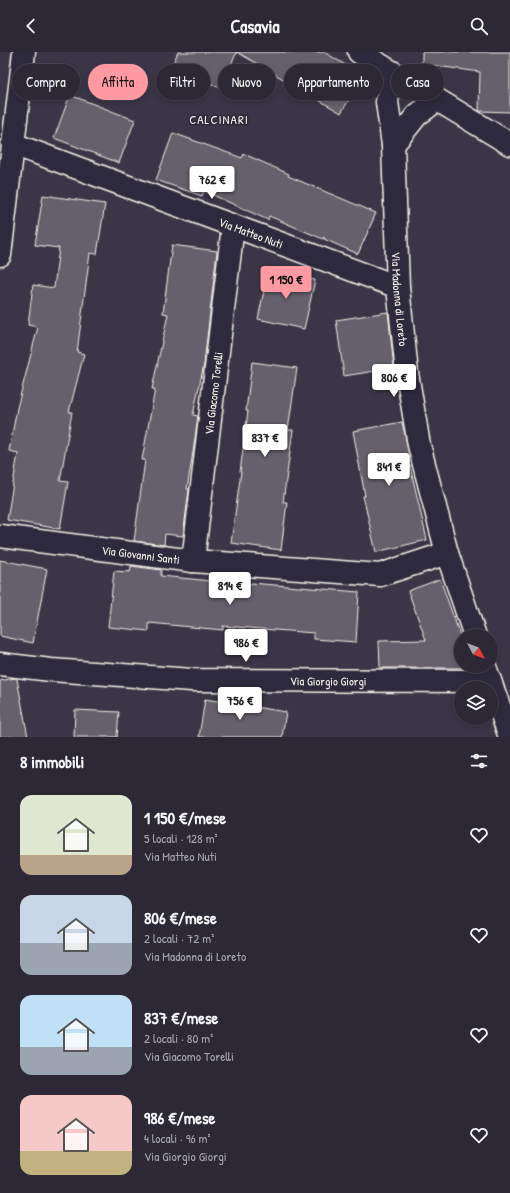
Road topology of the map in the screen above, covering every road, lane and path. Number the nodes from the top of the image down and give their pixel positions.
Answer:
1 (24, 52) edge
2 (359, 52) edge
3 (391, 71) edge
4 (391, 78) edge
5 (437, 100) joint
6 (13, 144) junction
7 (510, 144) edge
8 (392, 145) junction
9 (233, 226) junction
10 (0, 255) edge
11 (398, 286) junction
12 (0, 536) edge
13 (447, 553) junction
14 (194, 561) junction
15 (473, 629) edge
16 (0, 664) edge
17 (487, 673) edge
18 (510, 737) edge

1 - 6 street
2 - 3 street
4 - 8 street, Via Madonna di Loreto
5 - 7 street
5 - 8 street
6 - 9 street, Via Matteo Nuti
6 - 10 street
8 - 11 street, Via Madonna di Loreto
9 - 11 street, Via Matteo Nuti
9 - 14 street, Via Giacomo Torelli
11 - 13 street, Via Madonna di Loreto
12 - 14 street, Via Giovanni Santi
13 - 14 street, Via Giovanni Santi
13 - 15 street, Via Madonna di Loreto
16 - 17 street, Via Giorgio Giorgi
17 - 18 street

